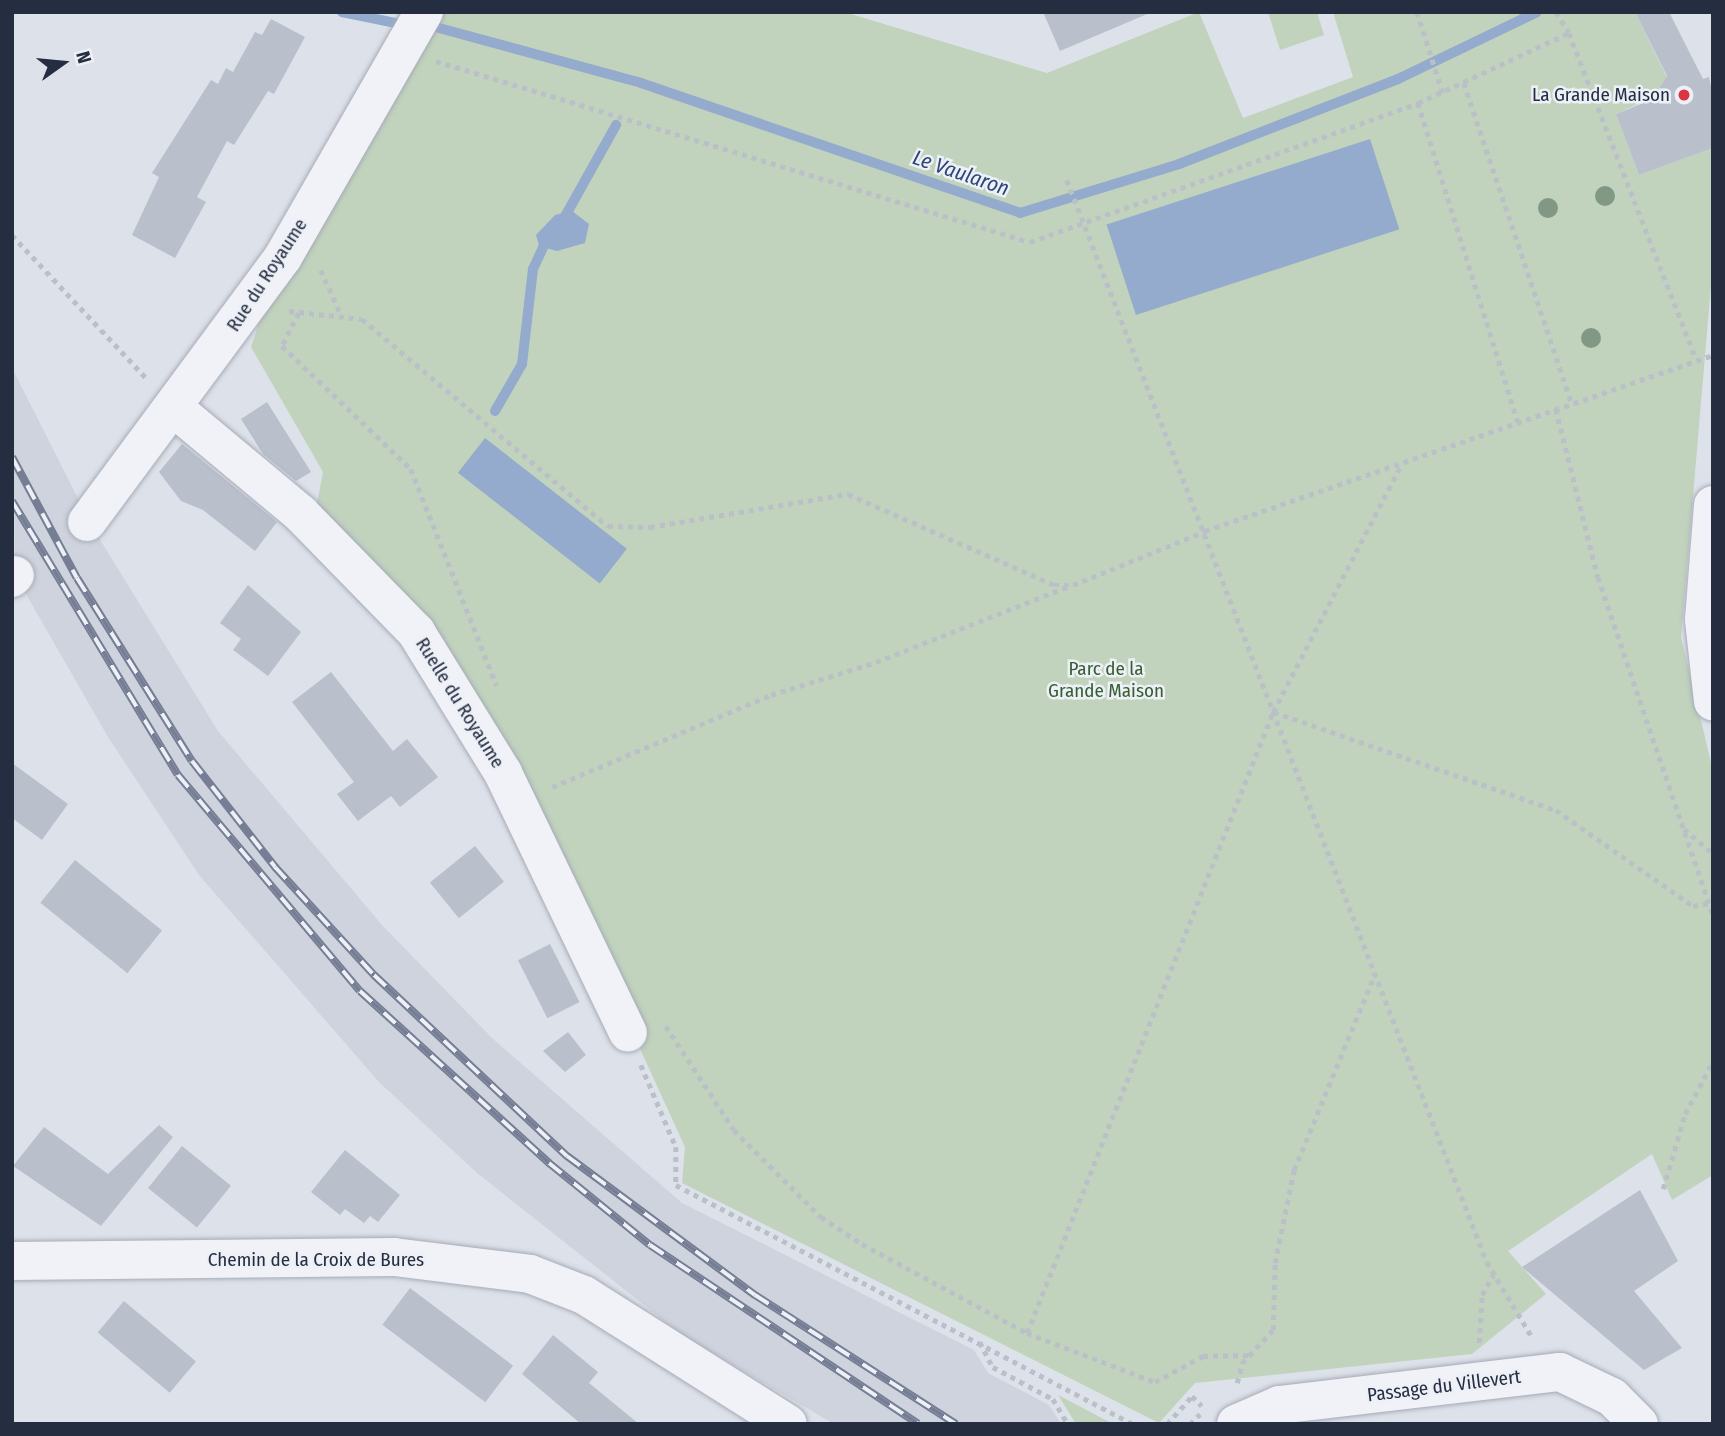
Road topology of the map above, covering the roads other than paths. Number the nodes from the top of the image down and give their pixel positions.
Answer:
1 (424, 12) edge
2 (174, 408) junction
3 (1713, 505) edge
4 (87, 522) dead end
5 (1713, 702) edge
6 (645, 1026) road end
7 (12, 1261) edge
8 (1226, 1408) edge
9 (788, 1424) edge
10 (1639, 1424) edge

1 - 2 street, Rue du Royaume
2 - 4 street, Rue du Royaume
2 - 6 street, Ruelle du Royaume
3 - 5 street
7 - 9 street, Chemin de la Croix de Bures
8 - 10 street, Passage du Villevert

